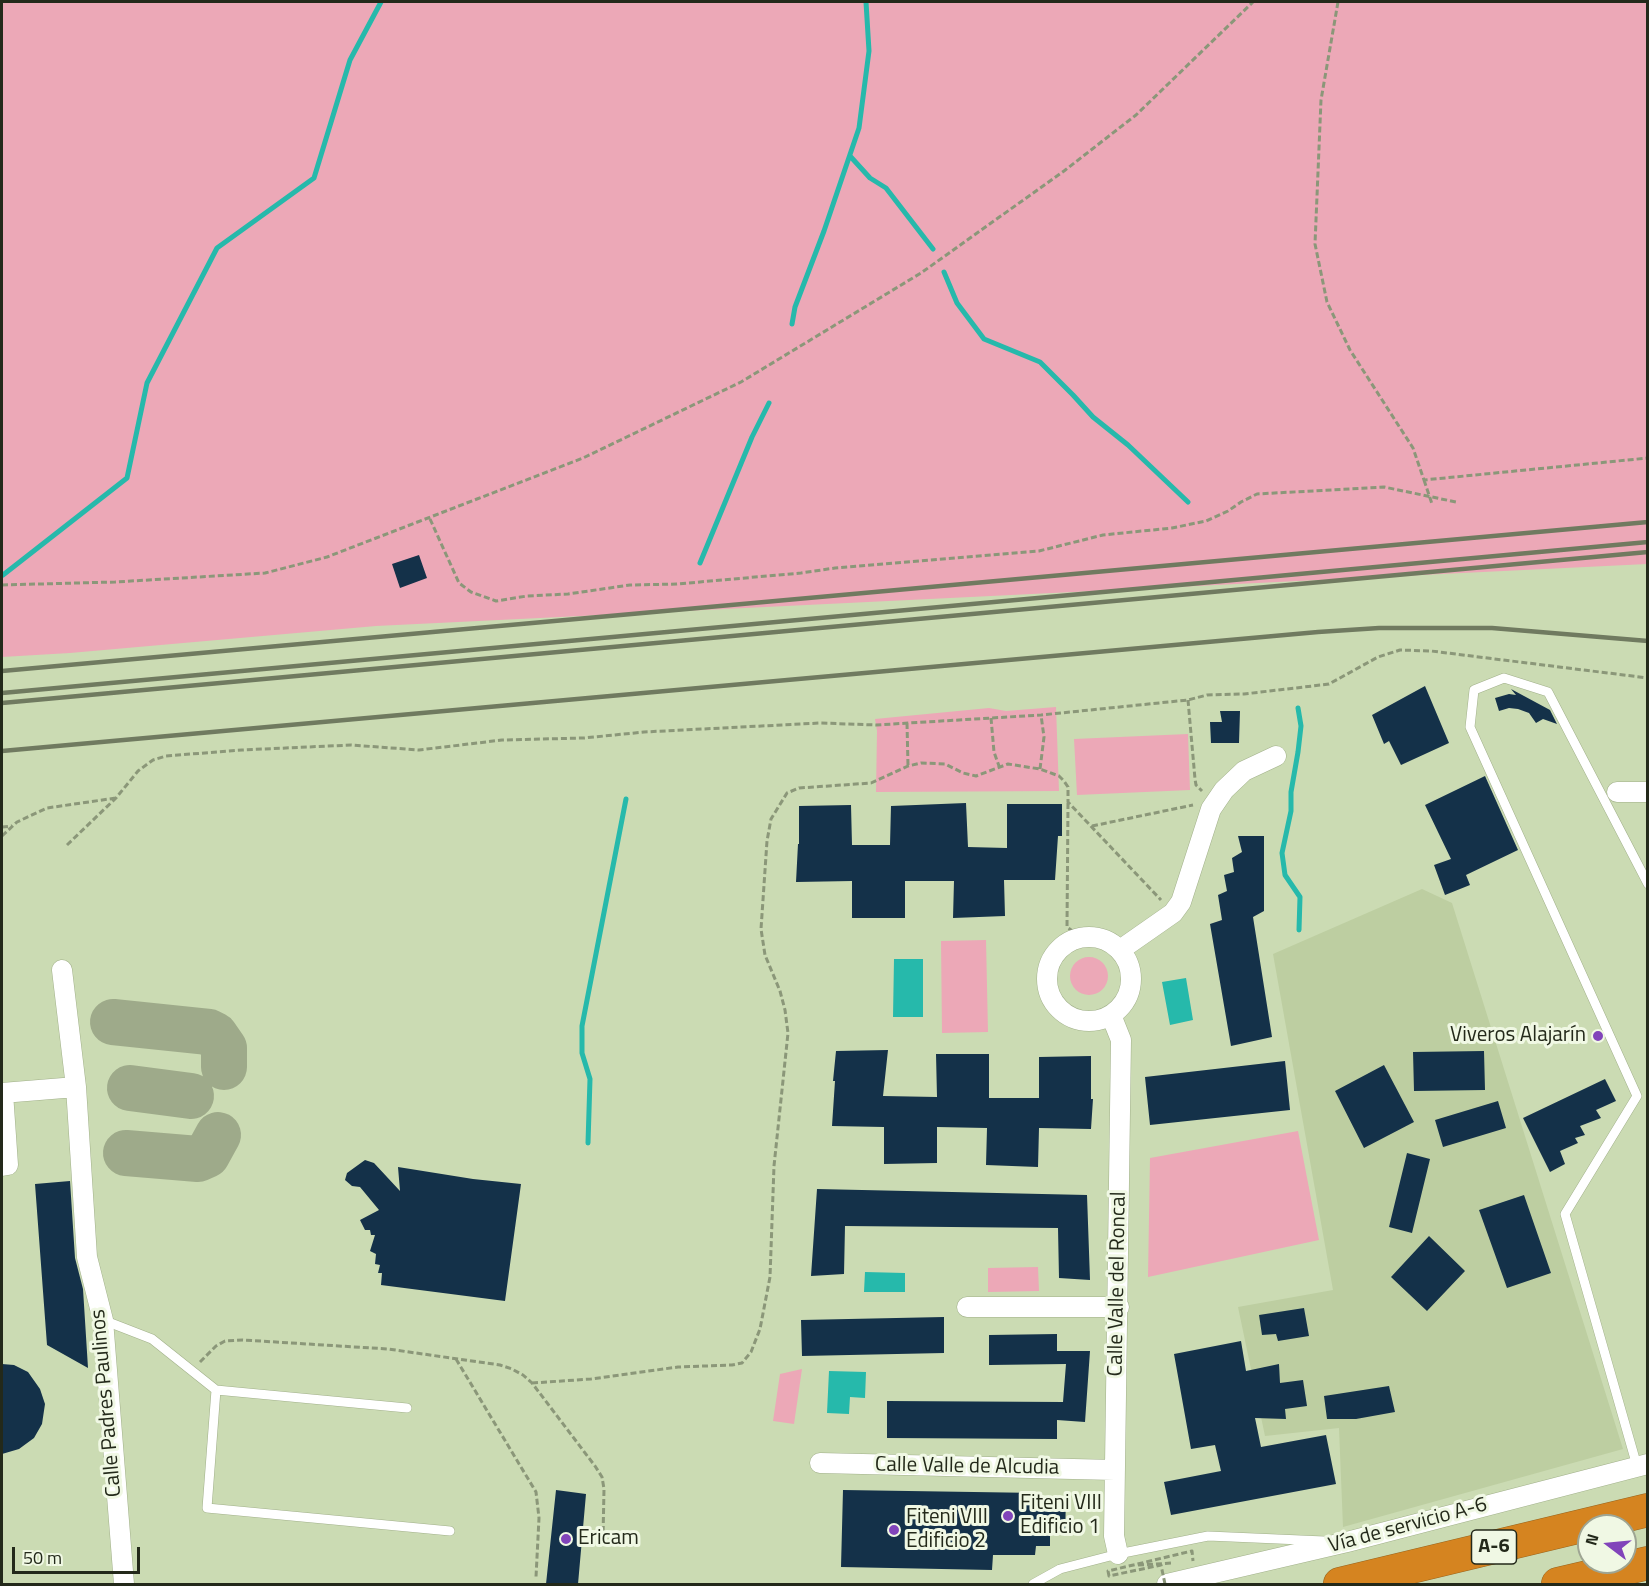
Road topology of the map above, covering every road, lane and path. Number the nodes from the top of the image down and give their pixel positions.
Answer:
1 (1253, 2) edge
2 (1338, 2) edge
3 (1647, 458) edge
4 (1424, 480) junction
5 (1430, 496) junction
6 (1456, 502) dead end
7 (1432, 504) dead end
8 (430, 518) junction
9 (2, 585) edge
10 (1647, 678) edge
11 (1188, 700) junction
12 (1041, 715) junction
13 (991, 717) junction
14 (907, 723) junction
15 (1276, 756) dead end
16 (908, 766) junction
17 (999, 766) junction
18 (1040, 770) junction
19 (1617, 792) dead end
20 (1647, 792) edge
21 (116, 798) junction
22 (1068, 802) junction
23 (12, 826) junction
24 (1092, 826) junction
25 (2, 827) edge
26 (2, 836) edge
27 (67, 845) dead end
28 (1647, 884) edge
29 (1173, 913) junction
30 (1082, 938) junction
31 (1120, 950) junction
32 (62, 970) dead end
33 (1111, 1016) junction
34 (76, 1087) junction
35 (2, 1093) edge
36 (2, 1166) edge
37 (967, 1307) dead end
38 (1119, 1307) junction
39 (104, 1320) junction
40 (456, 1359) junction
41 (193, 1370) junction
42 (532, 1383) junction
43 (216, 1390) junction
44 (407, 1408) dead end
45 (820, 1463) dead end
46 (1115, 1470) junction
47 (1644, 1473) edge
48 (1647, 1510) edge
49 (450, 1531) dead end
50 (603, 1538) dead end
51 (1347, 1542) junction
52 (120, 1550) junction
53 (1118, 1554) junction
54 (1193, 1562) dead end
55 (1647, 1563) edge
56 (536, 1577) dead end
57 (1355, 1581) edge
58 (113, 1584) edge
59 (124, 1584) edge
60 (1033, 1584) edge
61 (1166, 1584) edge
62 (1558, 1584) edge

1 - 8 path
2 - 4 path
3 - 4 path
4 - 5 path
5 - 6 path
5 - 7 path
5 - 8 path
8 - 9 path
10 - 11 path
11 - 12 path
11 - 24 path
12 - 13 path
12 - 18 path
13 - 14 path
13 - 17 path
14 - 16 path
14 - 21 path
15 - 29 street
16 - 17 path
16 - 42 path
17 - 18 path
18 - 22 path
19 - 20 street
21 - 23 path
21 - 27 path
22 - 24 path
22 - 30 path
23 - 25 path
23 - 26 path
24 - 29 path
28 - 47 lane
29 - 31 street
30 - 31 street
30 - 33 street
31 - 33 street
32 - 34 street, Calle Padres Paulinos
33 - 38 street, Calle Valle del Roncal
34 - 35 street
34 - 39 street, Calle Padres Paulinos
35 - 36 street
37 - 38 street
38 - 46 street, Calle Valle del Roncal
39 - 41 lane
39 - 52 street, Calle Padres Paulinos
40 - 41 path
40 - 42 path
40 - 56 path
41 - 43 lane
42 - 50 path
43 - 44 lane
43 - 49 lane
45 - 46 street, Calle Valle de Alcudia
46 - 53 street, Calle Valle del Roncal
47 - 51 street, Vía de servicio A-6
47 - 57 highway
48 - 57 highway, A-6
51 - 53 lane
51 - 61 street, Vía de servicio A-6
52 - 58 street, Calle Padres Paulinos
52 - 59 street, Calle Padres Paulinos
53 - 60 lane
54 - 61 path, bridge
55 - 62 highway

